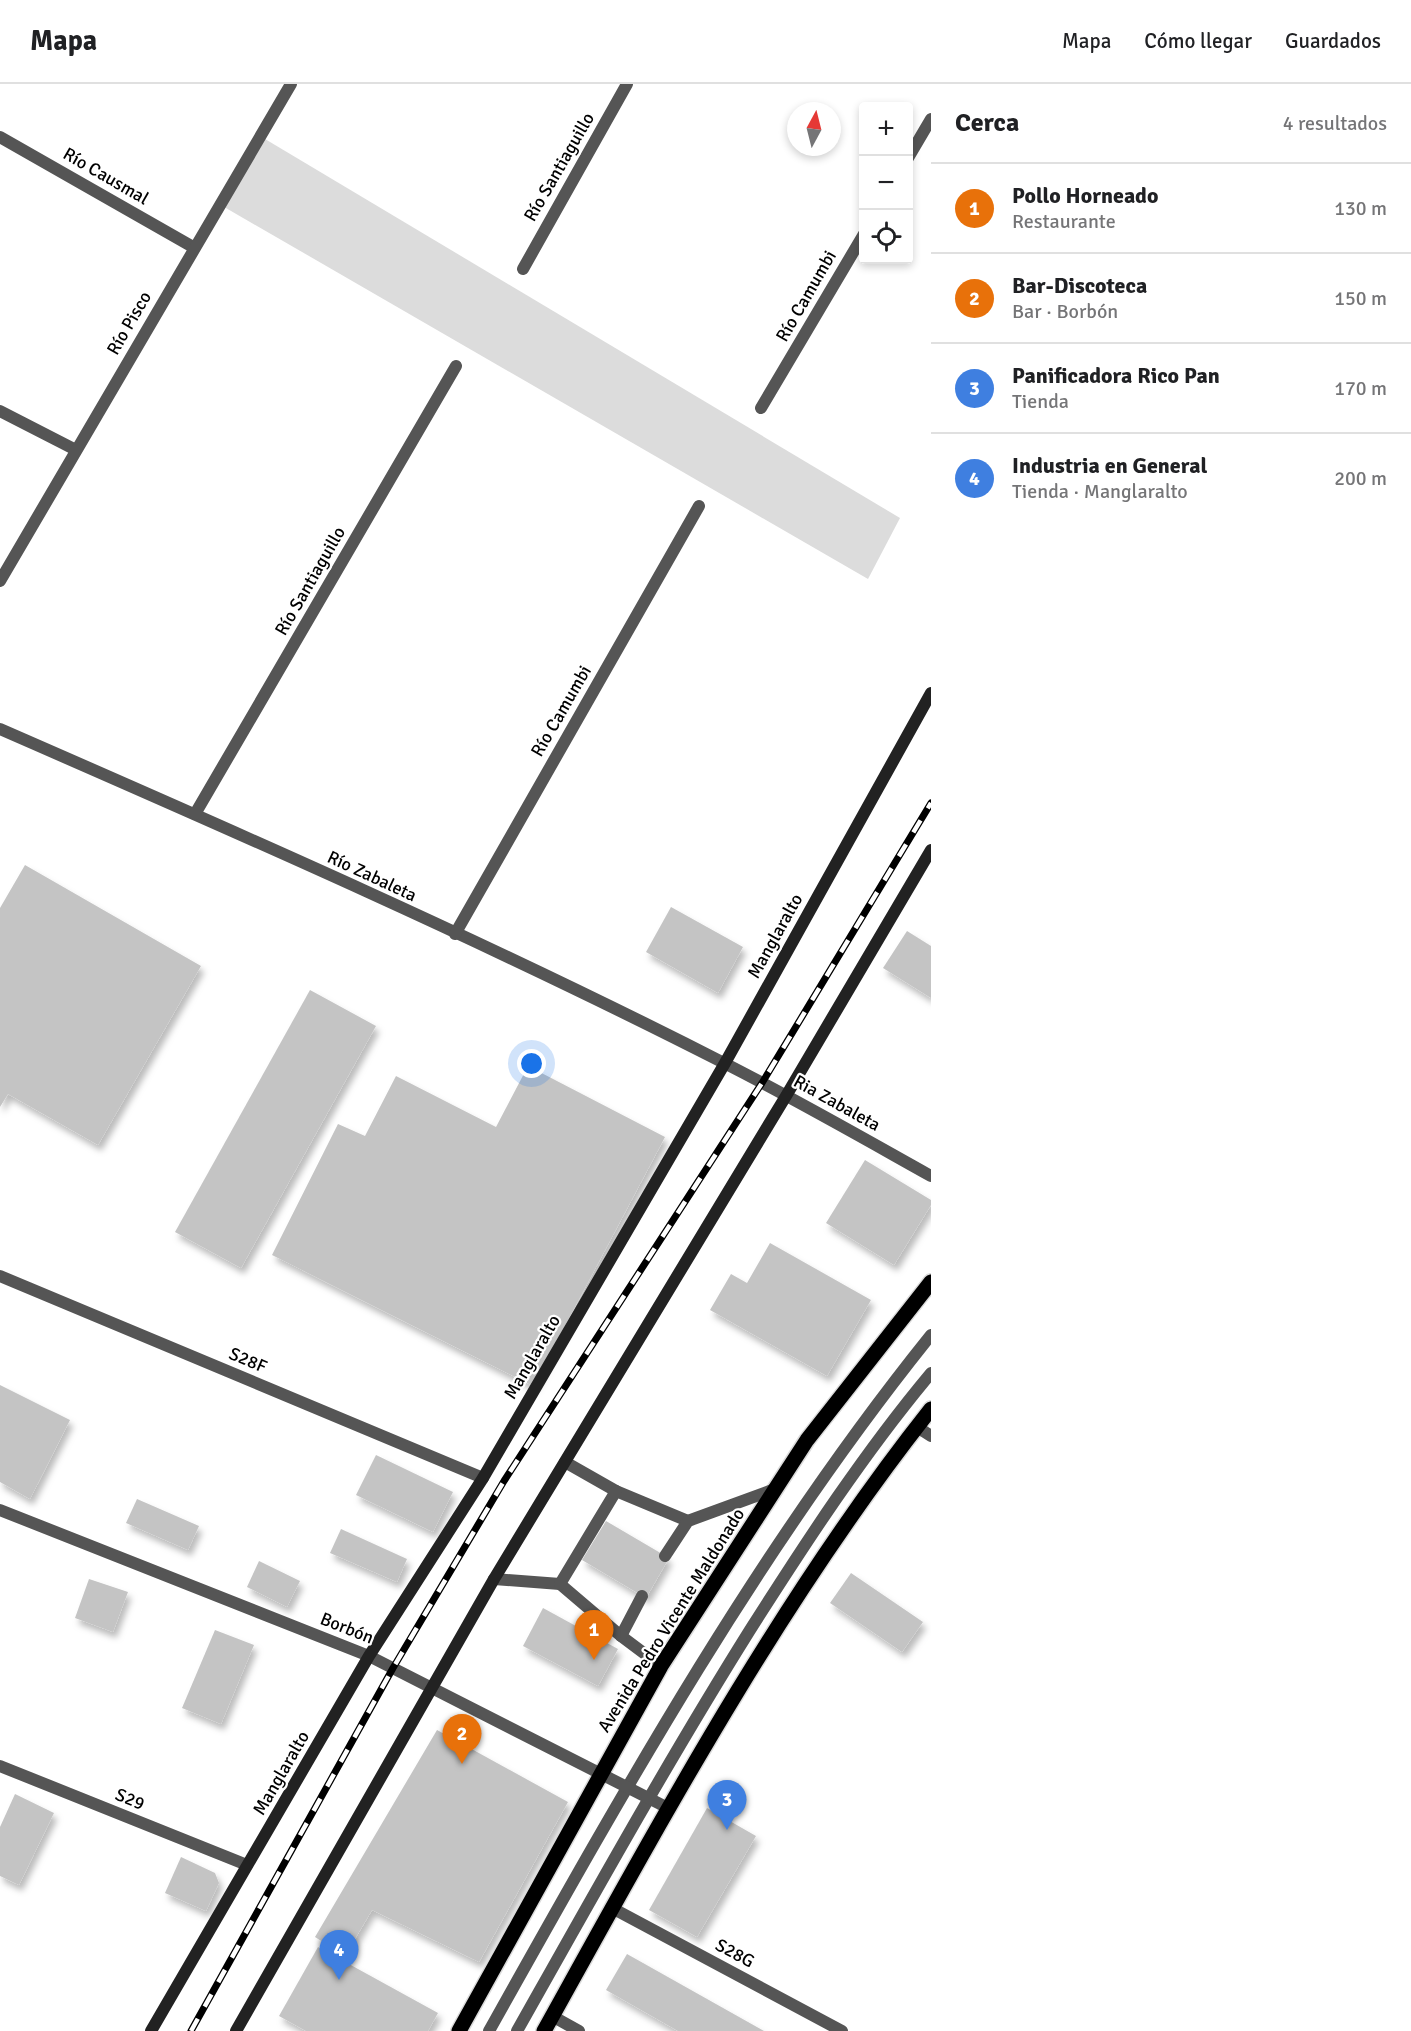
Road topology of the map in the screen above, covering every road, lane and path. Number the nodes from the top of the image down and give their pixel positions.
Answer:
1 (291, 84) edge
2 (627, 84) edge
3 (931, 120) edge
4 (0, 137) edge
5 (910, 156) edge
6 (859, 243) edge
7 (193, 247) junction
8 (523, 268) dead end
9 (456, 366) dead end
10 (762, 408) dead end
11 (0, 411) edge
12 (76, 450) junction
13 (699, 506) dead end
14 (0, 581) edge
15 (931, 693) edge
16 (0, 729) edge
17 (195, 814) junction
18 (931, 850) edge
19 (454, 934) junction
20 (725, 1063) junction
21 (786, 1096) junction
22 (931, 1176) edge
23 (0, 1276) edge
24 (931, 1282) edge
25 (931, 1335) edge
26 (931, 1373) edge
27 (931, 1409) edge
28 (917, 1427) junction
29 (931, 1436) edge
30 (565, 1462) junction
31 (483, 1478) junction
32 (775, 1489) junction
33 (616, 1491) junction
34 (0, 1510) edge
35 (688, 1521) junction
36 (665, 1556) dead end
37 (494, 1579) junction
38 (560, 1584) junction
39 (642, 1596) dead end
40 (621, 1636) junction
41 (369, 1656) junction
42 (661, 1666) junction
43 (431, 1687) junction
44 (0, 1766) edge
45 (601, 1773) junction
46 (626, 1786) junction
47 (647, 1797) junction
48 (668, 1808) junction
49 (247, 1865) junction
50 (612, 1908) junction
51 (552, 2016) junction
52 (151, 2031) edge
53 (236, 2031) edge
54 (459, 2031) edge
55 (489, 2031) edge
56 (517, 2031) edge
57 (544, 2031) edge
58 (579, 2031) edge
59 (842, 2031) edge

1 - 7 street, Río Pisco
2 - 8 street, Río Santiaguillo
3 - 5 street
4 - 7 street, Río Causmal
6 - 10 street, Río Camumbi
7 - 12 street, Río Pisco
9 - 17 street, Río Santiaguillo
11 - 12 street
12 - 14 street, Río Pisco
13 - 19 street, Río Camumbi
15 - 20 main road, Manglaralto
16 - 17 street, Río Zabaleta
17 - 19 street, Río Zabaleta
18 - 21 main road
19 - 20 street, Río Zabaleta
20 - 21 street, Ria Zabaleta
20 - 31 main road, Manglaralto
21 - 22 street, Ria Zabaleta
21 - 30 main road
23 - 31 street, S28F
24 - 32 main road, Avenida Pedro Vicente Maldonado
25 - 46 street
26 - 47 street
27 - 28 main road
28 - 29 street
28 - 48 main road
30 - 33 street
30 - 37 main road
31 - 41 main road, Manglaralto
32 - 35 street
32 - 42 main road, Avenida Pedro Vicente Maldonado
33 - 35 street
33 - 38 street
34 - 41 street, Borbón
35 - 36 street
37 - 38 street
37 - 43 main road
38 - 40 street
39 - 40 street
40 - 42 street
41 - 43 street, Borbón
41 - 49 main road, Manglaralto
42 - 45 main road, Avenida Pedro Vicente Maldonado
43 - 45 street, Borbón
43 - 53 main road
44 - 49 street, S29
45 - 46 street, Borbón
45 - 54 main road, Avenida Pedro Vicente Maldonado
46 - 47 street, Borbón
46 - 55 street
47 - 48 street, Borbón
47 - 56 street
48 - 50 main road
49 - 52 main road, Manglaralto
50 - 51 main road
50 - 59 street, S28G
51 - 57 main road
51 - 58 street

